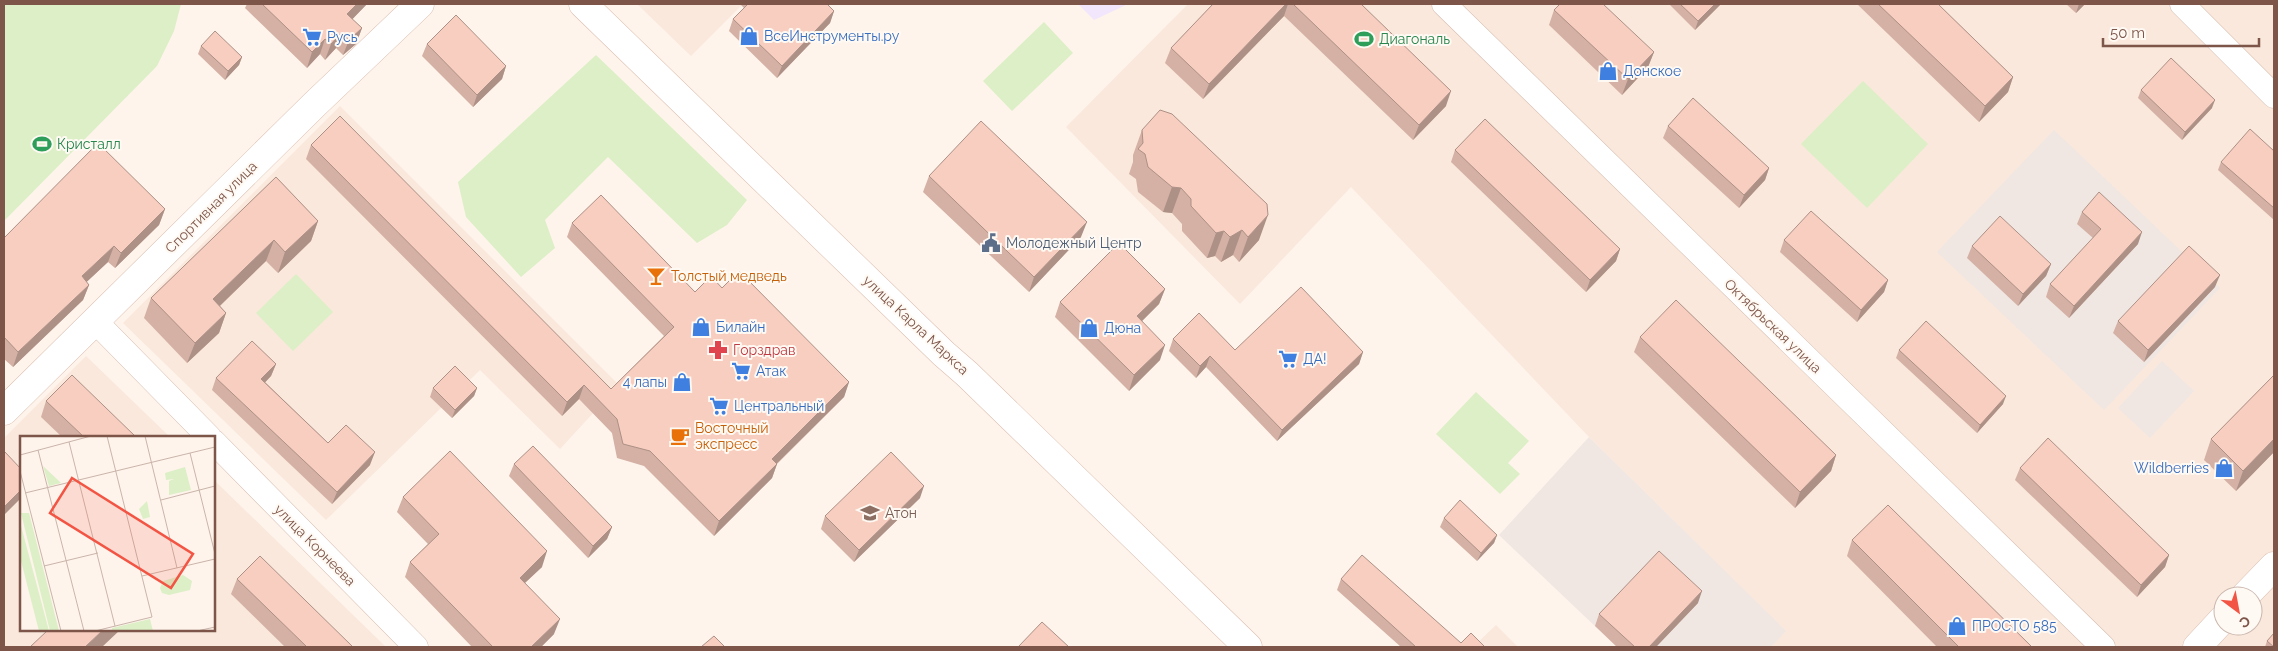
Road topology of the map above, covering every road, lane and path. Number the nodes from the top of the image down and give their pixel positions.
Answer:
1 (420, 4) edge
2 (583, 4) edge
3 (1444, 4) edge
4 (2182, 4) edge
5 (2274, 96) edge
6 (95, 321) junction
7 (4, 411) edge
8 (208, 436) edge
9 (215, 443) edge
10 (2274, 566) edge
11 (2255, 586) edge
12 (2213, 630) edge
13 (416, 647) edge
14 (1248, 647) edge
15 (2104, 647) edge
16 (2197, 647) edge

1 - 6 main road, Спортивная улица
2 - 14 main road, улица Карла Маркса
3 - 15 street, Октябрьская улица
4 - 5 street
6 - 7 main road, Спортивная улица
6 - 8 street
9 - 13 street, улица Корнеева
10 - 11 main road
12 - 16 main road

